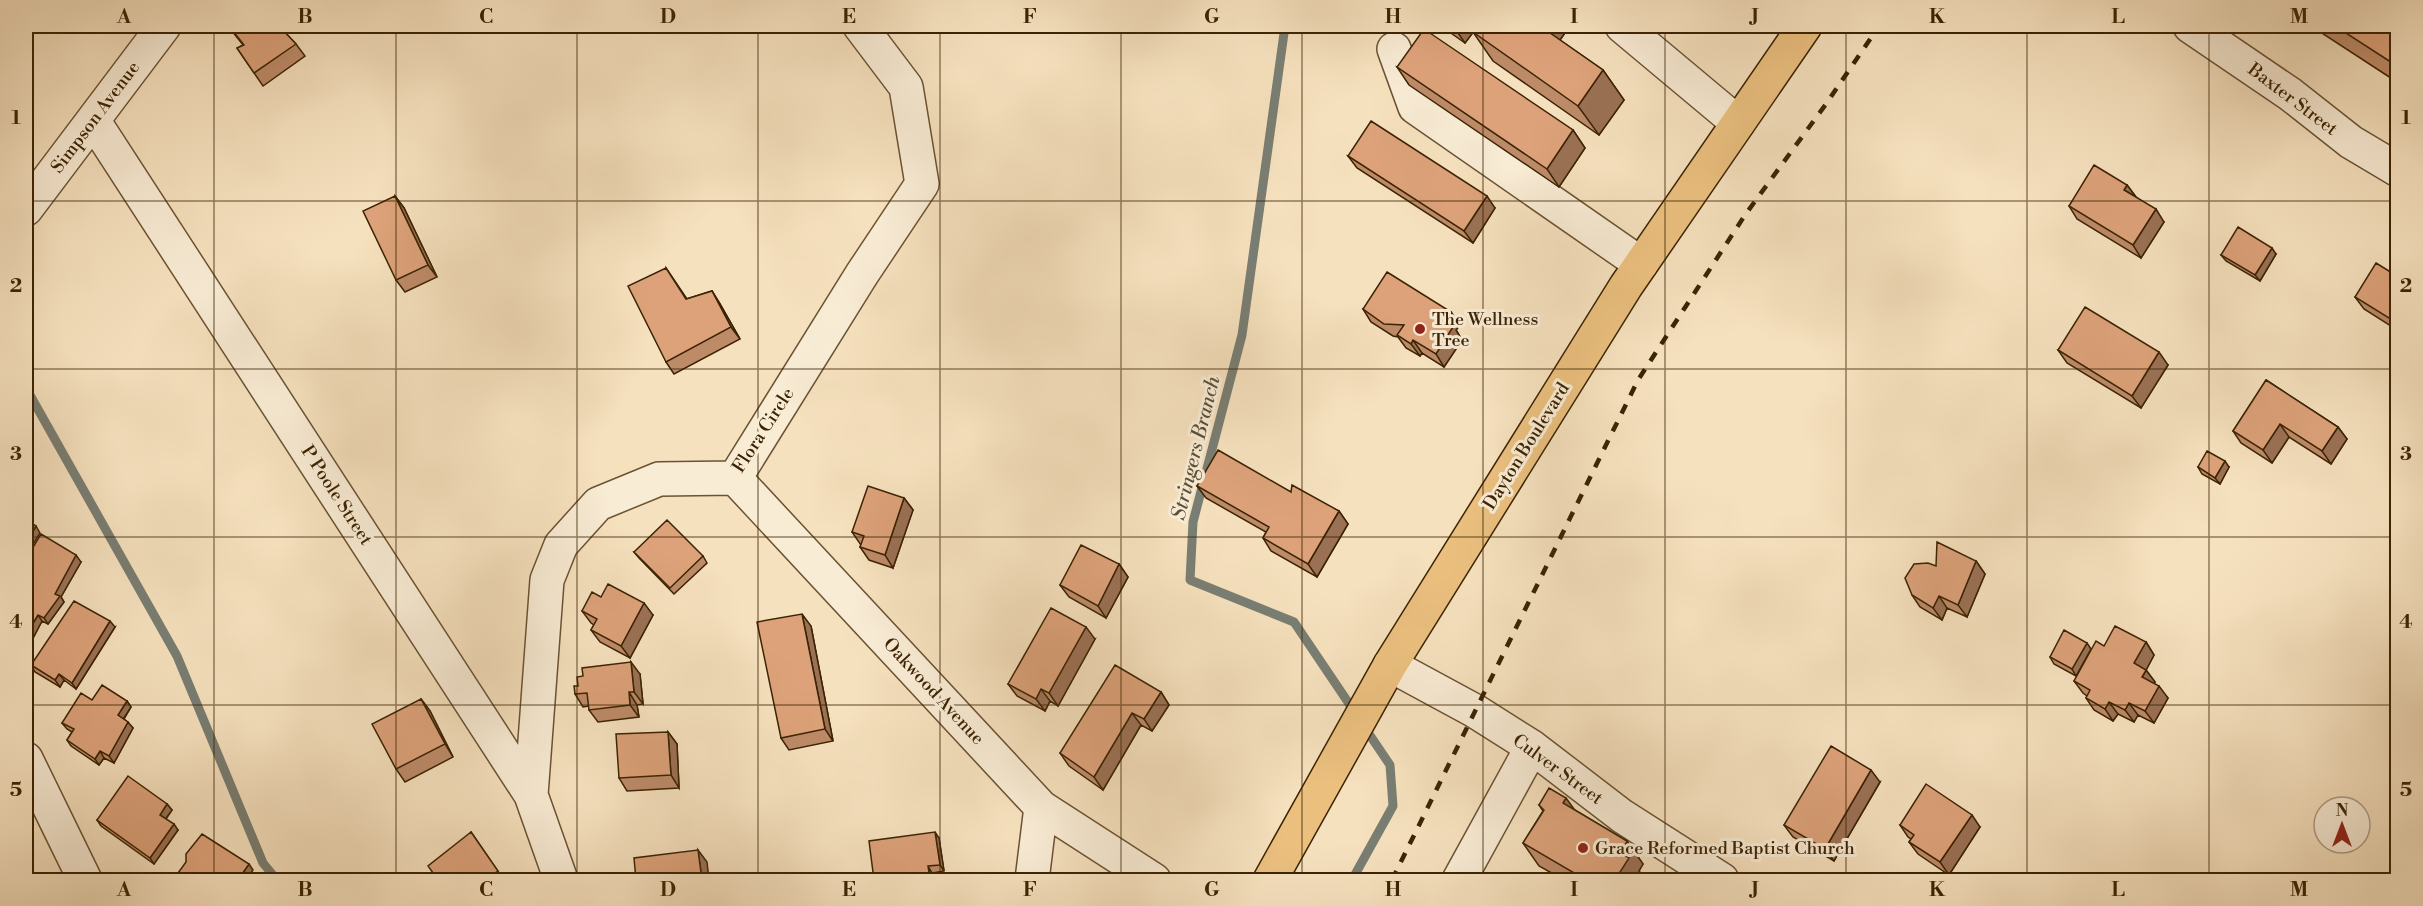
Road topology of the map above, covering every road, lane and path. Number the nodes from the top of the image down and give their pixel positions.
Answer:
1 (164, 26) edge
2 (860, 26) edge
3 (1622, 26) edge
4 (1805, 26) edge
5 (2190, 26) edge
6 (1394, 49) dead end
7 (93, 120) junction
8 (1738, 123) junction
9 (2397, 170) edge
10 (26, 209) edge
11 (1641, 264) junction
12 (735, 478) junction
13 (1390, 665) junction
14 (1532, 747) junction
15 (26, 759) edge
16 (531, 795) junction
17 (1041, 807) junction
18 (85, 880) edge
19 (561, 880) edge
20 (1032, 880) edge
21 (1154, 880) edge
22 (1270, 880) edge
23 (1459, 880) edge
24 (1722, 880) edge

1 - 7 street, Simpson Avenue
2 - 12 street, Flora Circle
3 - 8 street
4 - 8 main road, Dayton Boulevard
5 - 9 street, Baxter Street
6 - 11 street
7 - 10 street, Simpson Avenue
7 - 16 street, P Poole Street
8 - 11 main road, Dayton Boulevard
11 - 13 main road, Dayton Boulevard
12 - 16 street, Flora Circle
12 - 17 street, Oakwood Avenue
13 - 14 street, Culver Street
13 - 22 main road, Dayton Boulevard
14 - 23 street
14 - 24 street, Culver Street
15 - 18 street
16 - 19 street, P Poole Street
17 - 20 street
17 - 21 street, Oakwood Avenue

